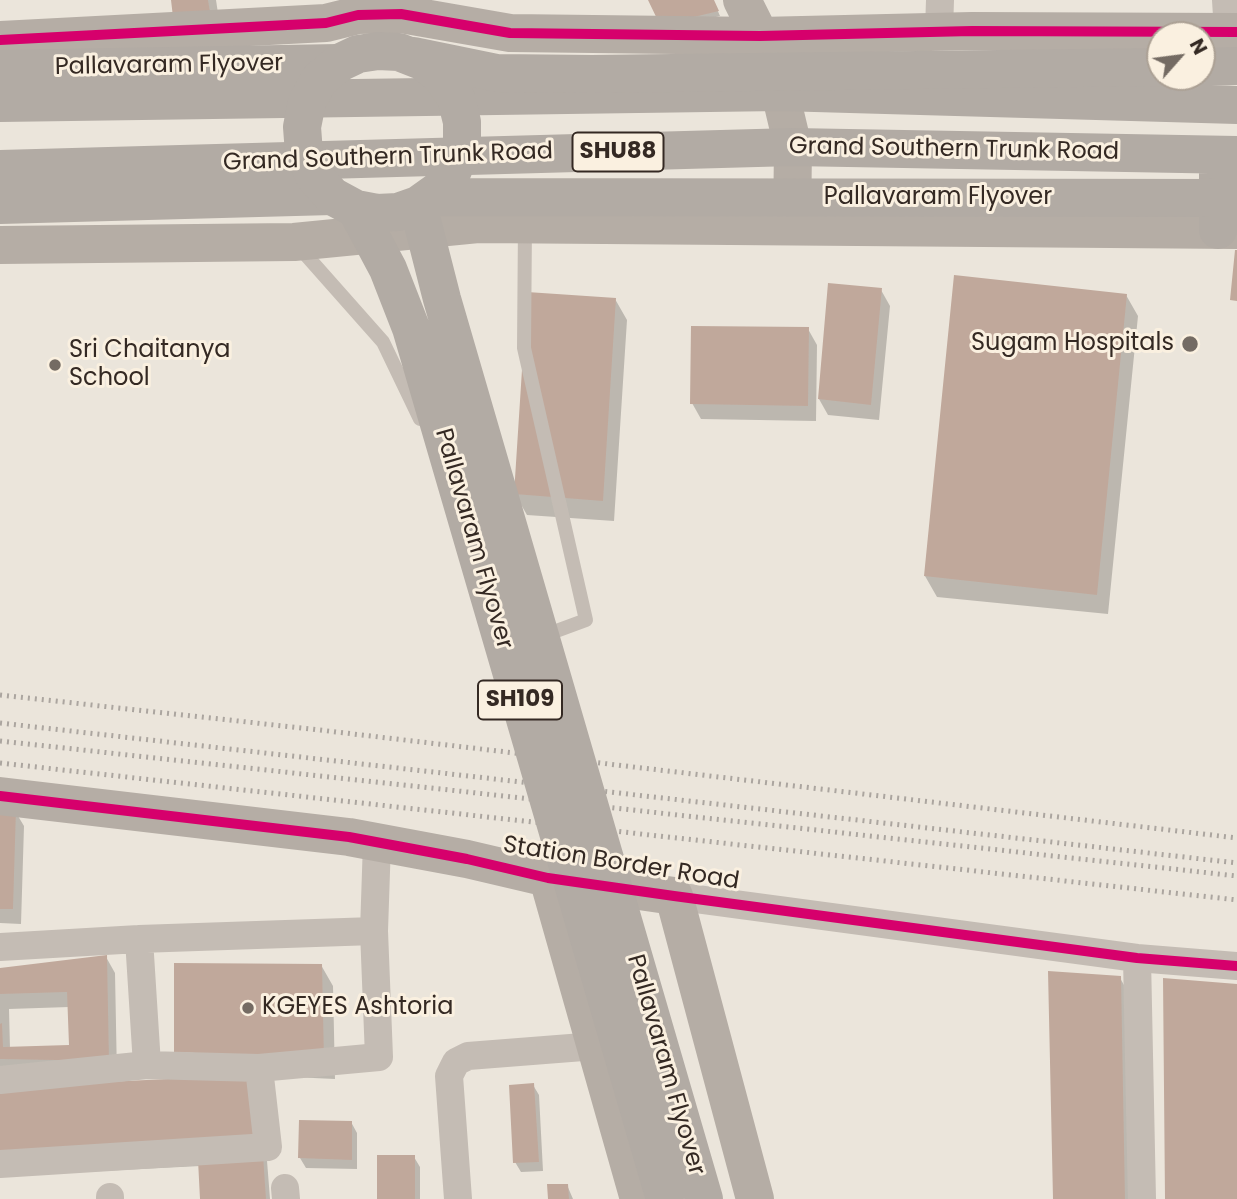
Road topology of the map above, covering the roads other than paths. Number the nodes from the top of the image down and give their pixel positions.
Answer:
1 (357, 8) edge
2 (757, 9) edge
3 (940, 16) edge
4 (1232, 33) edge
5 (815, 34) junction
6 (0, 40) edge
7 (1216, 51) edge
8 (399, 52) junction
9 (339, 63) junction
10 (1146, 67) edge
11 (0, 69) edge
12 (780, 92) junction
13 (930, 96) junction
14 (0, 103) edge
15 (1237, 105) edge
16 (793, 147) junction
17 (1227, 155) edge
18 (0, 169) edge
19 (424, 201) junction
20 (0, 205) edge
21 (353, 213) junction
22 (1231, 219) edge
23 (525, 224) junction
24 (792, 226) junction
25 (294, 242) junction
26 (0, 245) edge
27 (425, 437) dead end
28 (489, 655) dead end
29 (0, 796) edge
30 (377, 842) junction
31 (548, 877) junction
32 (674, 896) junction
33 (374, 931) junction
34 (139, 939) junction
35 (0, 947) edge
36 (1137, 958) junction
37 (1237, 966) edge
38 (596, 1046) junction
39 (147, 1065) junction
40 (259, 1068) junction
41 (0, 1080) edge
42 (0, 1164) edge
43 (458, 1199) edge
44 (639, 1199) edge
45 (665, 1199) edge
46 (704, 1199) edge
47 (755, 1199) edge
48 (1142, 1199) edge

1 - 2 street
1 - 6 street
2 - 5 street
2 - 12 street
3 - 4 street
3 - 5 street
4 - 7 main road
5 - 13 street
8 - 9 main road, Pallavaram Flyover, bridge
8 - 10 main road, Pallavaram Flyover, bridge
8 - 19 main road, Pallavaram Flyover, bridge
9 - 11 main road, Pallavaram Flyover
9 - 21 main road, Pallavaram Flyover, bridge
12 - 13 main road, Grand Southern Trunk Road
12 - 14 main road, Grand Southern Trunk Road
12 - 16 street
13 - 15 main road, Grand Southern Trunk Road
16 - 17 main road, Grand Southern Trunk Road / SHU88
16 - 18 main road, Grand Southern Trunk Road / SHU88
16 - 24 street
17 - 22 main road
19 - 21 main road, Pallavaram Flyover, bridge
19 - 22 main road, Pallavaram Flyover, bridge
19 - 46 main road, Pallavaram Flyover / SH109, bridge
20 - 21 main road, Pallavaram Flyover
21 - 23 street
21 - 25 street
21 - 45 main road, Pallavaram Flyover / SH109, bridge
22 - 24 street
23 - 24 street
23 - 28 lane
25 - 26 street
25 - 27 lane
29 - 30 street, Station Border Road
30 - 31 street, Station Border Road
30 - 33 street
31 - 32 street, Station Border Road
31 - 38 street
32 - 36 street, Station Border Road
32 - 47 street
33 - 34 street
33 - 40 street
34 - 35 street
34 - 39 street
36 - 37 street, Station Border Road
36 - 48 street
38 - 43 street
38 - 44 street
39 - 40 street
39 - 41 street
40 - 42 street

